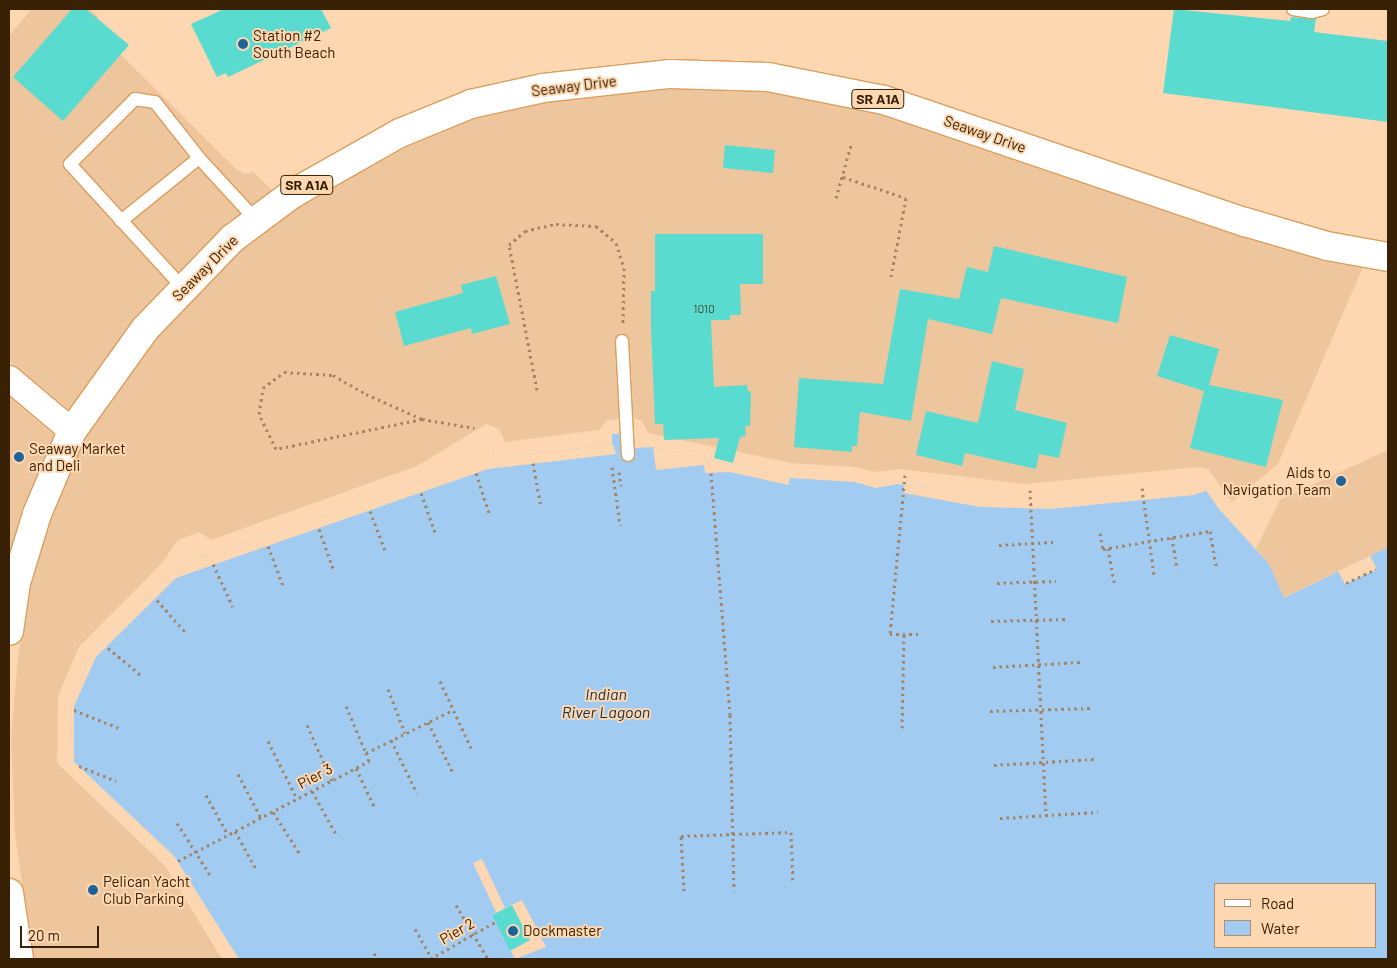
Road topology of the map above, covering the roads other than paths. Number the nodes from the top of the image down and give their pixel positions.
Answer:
1 (1293, 9) edge
2 (1323, 9) edge
3 (199, 158) junction
4 (256, 220) junction
5 (121, 221) junction
6 (1388, 257) edge
7 (184, 289) junction
8 (622, 341) road end
9 (9, 378) edge
10 (72, 431) junction
11 (628, 455) dead end
12 (11, 600) edge
13 (9, 630) edge
14 (9, 893) edge
15 (14, 944) edge

1 - 2 lane
3 - 4 lane
3 - 5 lane
3 - 5 lane
4 - 6 main road, Seaway Drive / SR A1A
4 - 7 main road, Seaway Drive / SR A1A
5 - 7 lane
7 - 10 main road, Seaway Drive / SR A1A
8 - 11 lane
9 - 10 street
10 - 12 main road, Seaway Drive / SR A1A
12 - 13 main road, Seaway Drive / SR A1A
14 - 15 main road

